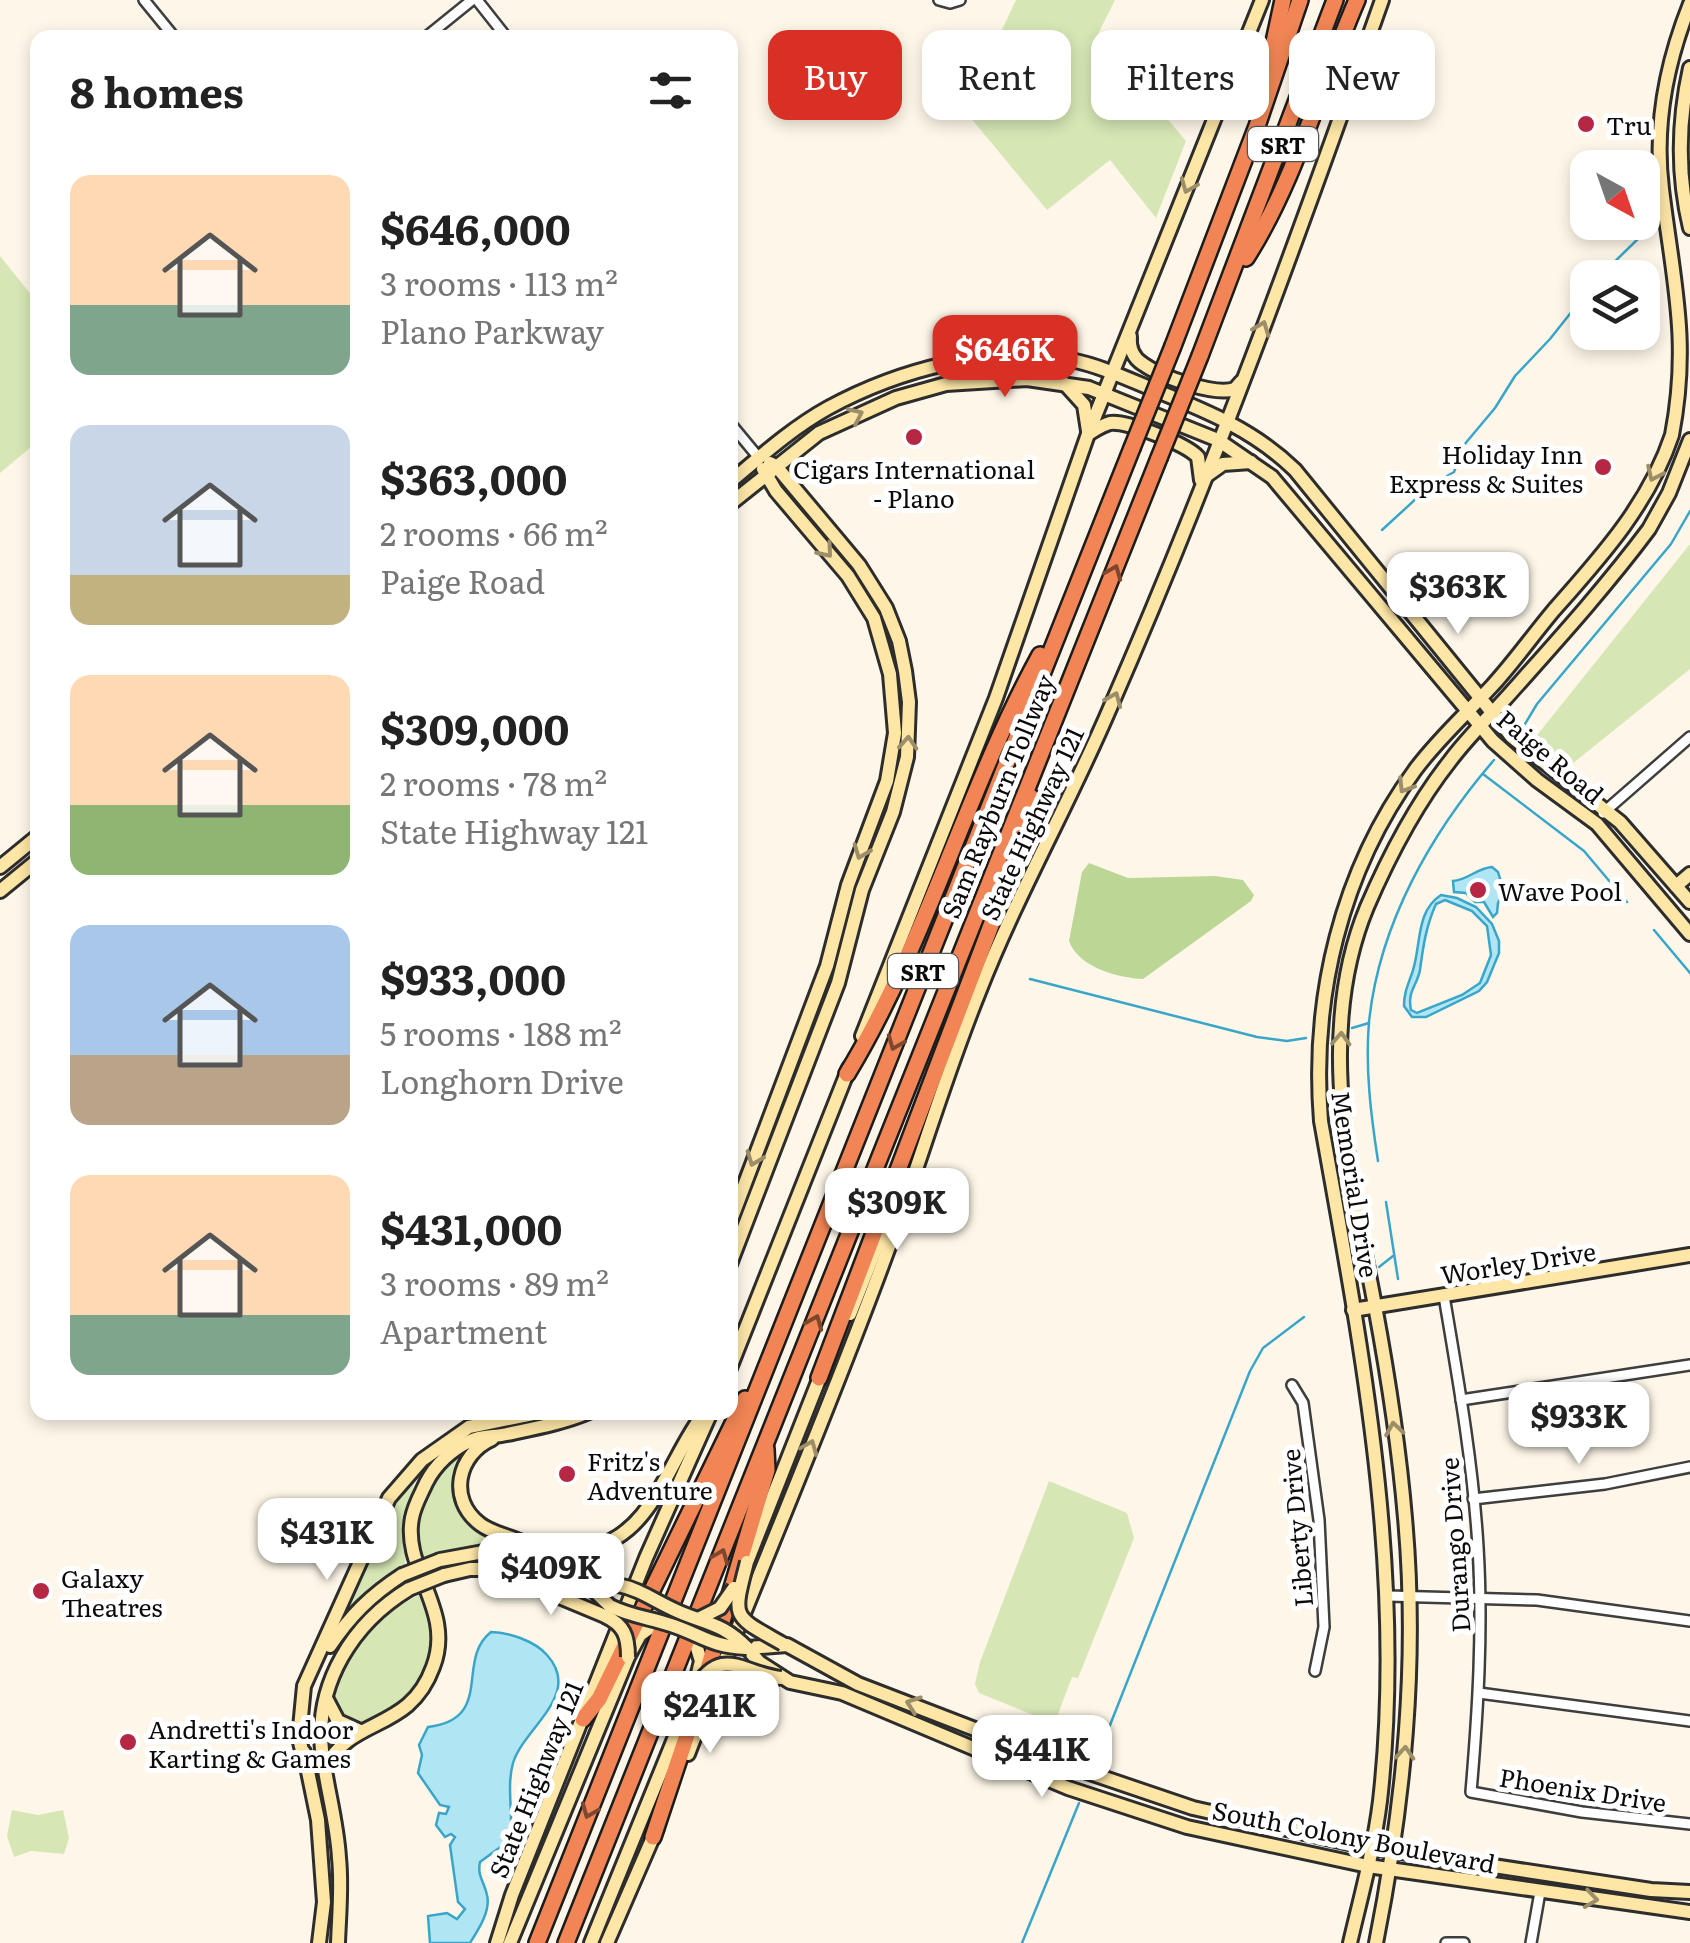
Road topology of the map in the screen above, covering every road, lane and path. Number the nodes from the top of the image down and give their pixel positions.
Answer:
1 (144, 0) edge
2 (474, 0) edge
3 (940, 0) edge
4 (960, 0) edge
5 (1262, 0) edge
6 (1282, 0) edge
7 (1300, 0) edge
8 (1335, 0) edge
9 (1357, 0) edge
10 (1382, 0) edge
11 (1689, 7) edge
12 (168, 30) edge
13 (435, 30) edge
14 (501, 30) edge
15 (1690, 68) edge
16 (1258, 126) junction
17 (1685, 206) junction
18 (1665, 211) junction
19 (1690, 228) edge
20 (1228, 287) junction
21 (1132, 324) junction
22 (1006, 356) junction
23 (1090, 365) junction
24 (1112, 374) junction
25 (1242, 381) junction
26 (946, 384) junction
27 (1065, 384) junction
28 (1104, 394) junction
29 (1226, 419) junction
30 (738, 433) edge
31 (1088, 434) junction
32 (1218, 440) junction
33 (1690, 440) edge
34 (759, 458) junction
35 (1252, 462) junction
36 (770, 470) junction
37 (738, 475) edge
38 (1202, 482) junction
39 (738, 497) edge
40 (1631, 518) junction
41 (1649, 529) junction
42 (1375, 570) junction
43 (1361, 582) junction
44 (1073, 595) junction
45 (1480, 698) junction
46 (1468, 711) junction
47 (1493, 713) junction
48 (1480, 727) junction
49 (1690, 737) edge
50 (1034, 773) junction
51 (1605, 808) junction
52 (1597, 824) junction
53 (30, 843) edge
54 (0, 867) edge
55 (30, 867) edge
56 (1690, 874) edge
57 (1676, 886) junction
58 (0, 891) edge
59 (1348, 902) junction
60 (1690, 902) edge
61 (1366, 909) junction
62 (1690, 934) edge
63 (846, 1074) junction
64 (935, 1108) junction
65 (1354, 1186) junction
66 (1333, 1188) junction
67 (738, 1202) edge
68 (738, 1243) edge
69 (1690, 1255) edge
70 (1444, 1296) junction
71 (1375, 1308) junction
72 (1353, 1310) junction
73 (738, 1348) edge
74 (774, 1348) junction
75 (1690, 1365) edge
76 (819, 1378) junction
77 (1292, 1385) dead end
78 (1461, 1400) junction
79 (738, 1411) edge
80 (504, 1420) edge
81 (558, 1420) edge
82 (700, 1420) edge
83 (705, 1420) edge
84 (733, 1420) edge
85 (501, 1435) junction
86 (444, 1442) junction
87 (766, 1445) junction
88 (1690, 1467) edge
89 (1473, 1498) junction
90 (411, 1519) junction
91 (526, 1544) junction
92 (546, 1550) junction
93 (747, 1562) junction
94 (518, 1577) junction
95 (587, 1584) junction
96 (1411, 1595) junction
97 (1388, 1596) junction
98 (1480, 1596) junction
99 (607, 1611) junction
100 (700, 1618) junction
101 (1690, 1621) edge
102 (658, 1622) junction
103 (693, 1635) junction
104 (789, 1647) junction
105 (747, 1648) junction
106 (628, 1657) junction
107 (1315, 1670) dead end
108 (786, 1680) junction
109 (694, 1690) junction
110 (1480, 1693) junction
111 (326, 1698) junction
112 (583, 1718) junction
113 (948, 1718) junction
114 (1690, 1721) edge
115 (360, 1731) junction
116 (941, 1736) junction
117 (304, 1759) junction
118 (325, 1768) junction
119 (1471, 1792) joint
120 (1193, 1808) junction
121 (1690, 1824) edge
122 (1187, 1827) junction
123 (653, 1837) junction
124 (1372, 1847) junction
125 (1394, 1850) junction
126 (1368, 1866) junction
127 (1391, 1869) junction
128 (1540, 1892) junction
129 (1690, 1892) edge
130 (1690, 1912) edge
131 (320, 1943) edge
132 (338, 1943) edge
133 (497, 1943) edge
134 (510, 1943) edge
135 (536, 1943) edge
136 (566, 1943) edge
137 (591, 1943) edge
138 (607, 1943) edge
139 (1350, 1943) edge
140 (1376, 1943) edge
141 (1446, 1943) edge
142 (1464, 1943) edge
143 (1531, 1943) edge

1 - 12 street
2 - 13 street
2 - 14 street
3 - 4 street
5 -> 21 main road
6 - 16 highway
7 - 16 highway, Sam Rayburn Tollway / SRT
8 - 20 highway, Sam Rayburn Tollway / SRT
9 - 20 highway
25 -> 10 main road, State Highway 121
11 - 18 main road, Memorial Drive
15 - 17 main road
16 - 44 highway, Sam Rayburn Tollway / SRT, bridge
17 - 18 main road
17 - 19 main road
18 -> 40 main road, Memorial Drive
50 -> 20 highway, Sam Rayburn Tollway / SRT, bridge
21 - 23 main road
21 - 24 main road
21 - 25 main road
22 - 23 main road, Paige Road
22 - 26 main road
22 - 34 main road, Paige Road
23 - 24 main road, Paige Road
24 - 28 main road
24 - 29 main road, Paige Road
25 - 29 main road, State Highway 121
26 - 27 main road, Paige Road
36 -> 26 main road
27 - 28 main road, Paige Road
27 - 31 main road
28 - 31 main road
28 - 32 main road, Paige Road
29 - 32 main road, State Highway 121
29 - 42 main road, Paige Road
30 - 34 street
31 - 38 main road
31 - 63 main road
32 - 35 main road, Paige Road
32 - 38 main road, State Highway 121
33 - 41 main road, Memorial Drive
34 - 36 main road
34 - 37 main road, Paige Road
35 - 38 main road
35 - 43 main road, Paige Road
36 - 39 main road
36 -> 67 main road
68 -> 36 main road
64 -> 38 main road, State Highway 121
40 - 41 main road
40 - 45 main road, Memorial Drive
41 - 47 main road, Memorial Drive
42 - 43 main road
42 - 45 main road, Paige Road
43 - 46 main road, Paige Road
44 - 63 highway
44 -> 74 highway, Sam Rayburn Tollway / SRT
45 - 46 main road, Memorial Drive
45 - 47 main road, Paige Road
46 - 48 main road, Paige Road
46 -> 59 main road, Memorial Drive
47 - 48 main road, Memorial Drive
47 - 51 main road, Paige Road
48 - 52 main road, Paige Road
48 - 61 main road, Memorial Drive
49 - 51 street
50 - 76 highway
87 -> 50 highway, Sam Rayburn Tollway / SRT
51 - 52 street
51 - 57 main road, Paige Road
52 - 62 main road, Paige Road
53 - 54 main road
55 - 58 main road
56 - 57 main road
57 - 60 main road, Paige Road
59 - 61 main road
59 - 66 main road, Memorial Drive
65 -> 61 main road, Memorial Drive
63 - 73 main road
64 - 76 main road
123 -> 64 main road, State Highway 121
65 - 66 main road
65 - 71 main road, Memorial Drive
66 - 72 main road, Memorial Drive
69 - 70 main road, Worley Drive
70 - 71 main road, Worley Drive
70 - 78 street, Durango Drive
71 - 72 main road, Worley Drive
96 -> 71 main road, Memorial Drive
72 - 97 main road, Memorial Drive
74 - 79 highway
74 -> 135 highway, Sam Rayburn Tollway / SRT
75 - 78 street
76 - 93 main road
77 - 107 street, Liberty Drive
78 - 89 street, Durango Drive
80 - 86 main road
81 - 85 main road
82 - 92 main road
83 - 112 main road, State Highway 121
84 - 112 highway
85 - 90 main road
85 - 91 main road
86 - 90 main road
86 - 117 main road
87 - 123 highway
136 -> 87 highway, Sam Rayburn Tollway / SRT
88 - 89 street
89 - 98 street, Durango Drive
90 - 115 main road
91 - 92 main road
91 - 117 main road, bridge
92 - 95 main road
93 - 100 main road, bridge
93 - 104 main road, bridge
94 - 95 main road
94 - 99 main road, South Colony Boulevard
94 - 111 main road, bridge
95 - 99 main road
95 - 100 main road, South Colony Boulevard, bridge
96 - 97 street
96 - 98 street
125 -> 96 main road, Memorial Drive
97 - 124 main road, Memorial Drive
98 - 101 street
98 - 110 street, Durango Drive
99 - 102 main road, South Colony Boulevard, bridge
99 - 106 main road, bridge
100 - 105 main road, South Colony Boulevard, bridge
102 - 103 main road, South Colony Boulevard, bridge
102 - 106 main road
103 - 105 main road, South Colony Boulevard, bridge
103 - 109 main road, bridge
104 - 105 main road, South Colony Boulevard, bridge
113 -> 104 main road, South Colony Boulevard
105 - 108 main road, South Colony Boulevard, bridge
106 - 134 main road
108 - 109 main road, bridge
108 - 116 main road, South Colony Boulevard
109 - 137 main road
110 - 114 street
110 - 119 street, Durango Drive
111 - 115 main road
111 - 118 main road
112 - 133 main road, State Highway 121
113 - 116 main road
113 - 120 main road, South Colony Boulevard
115 - 118 main road
116 - 122 main road, South Colony Boulevard
117 - 131 main road
118 - 132 main road
119 - 121 street, Phoenix Drive
120 - 122 main road
120 - 124 main road, South Colony Boulevard
122 - 126 main road, South Colony Boulevard
123 - 138 main road, State Highway 121
124 - 125 main road, South Colony Boulevard
124 - 126 main road, Memorial Drive
125 - 127 main road, Memorial Drive
125 - 129 main road, South Colony Boulevard
126 - 127 main road, South Colony Boulevard
126 - 139 main road, Memorial Drive
127 - 128 main road, South Colony Boulevard
127 - 140 main road, Memorial Drive
128 -> 130 main road, South Colony Boulevard
128 - 143 street
141 - 142 street

